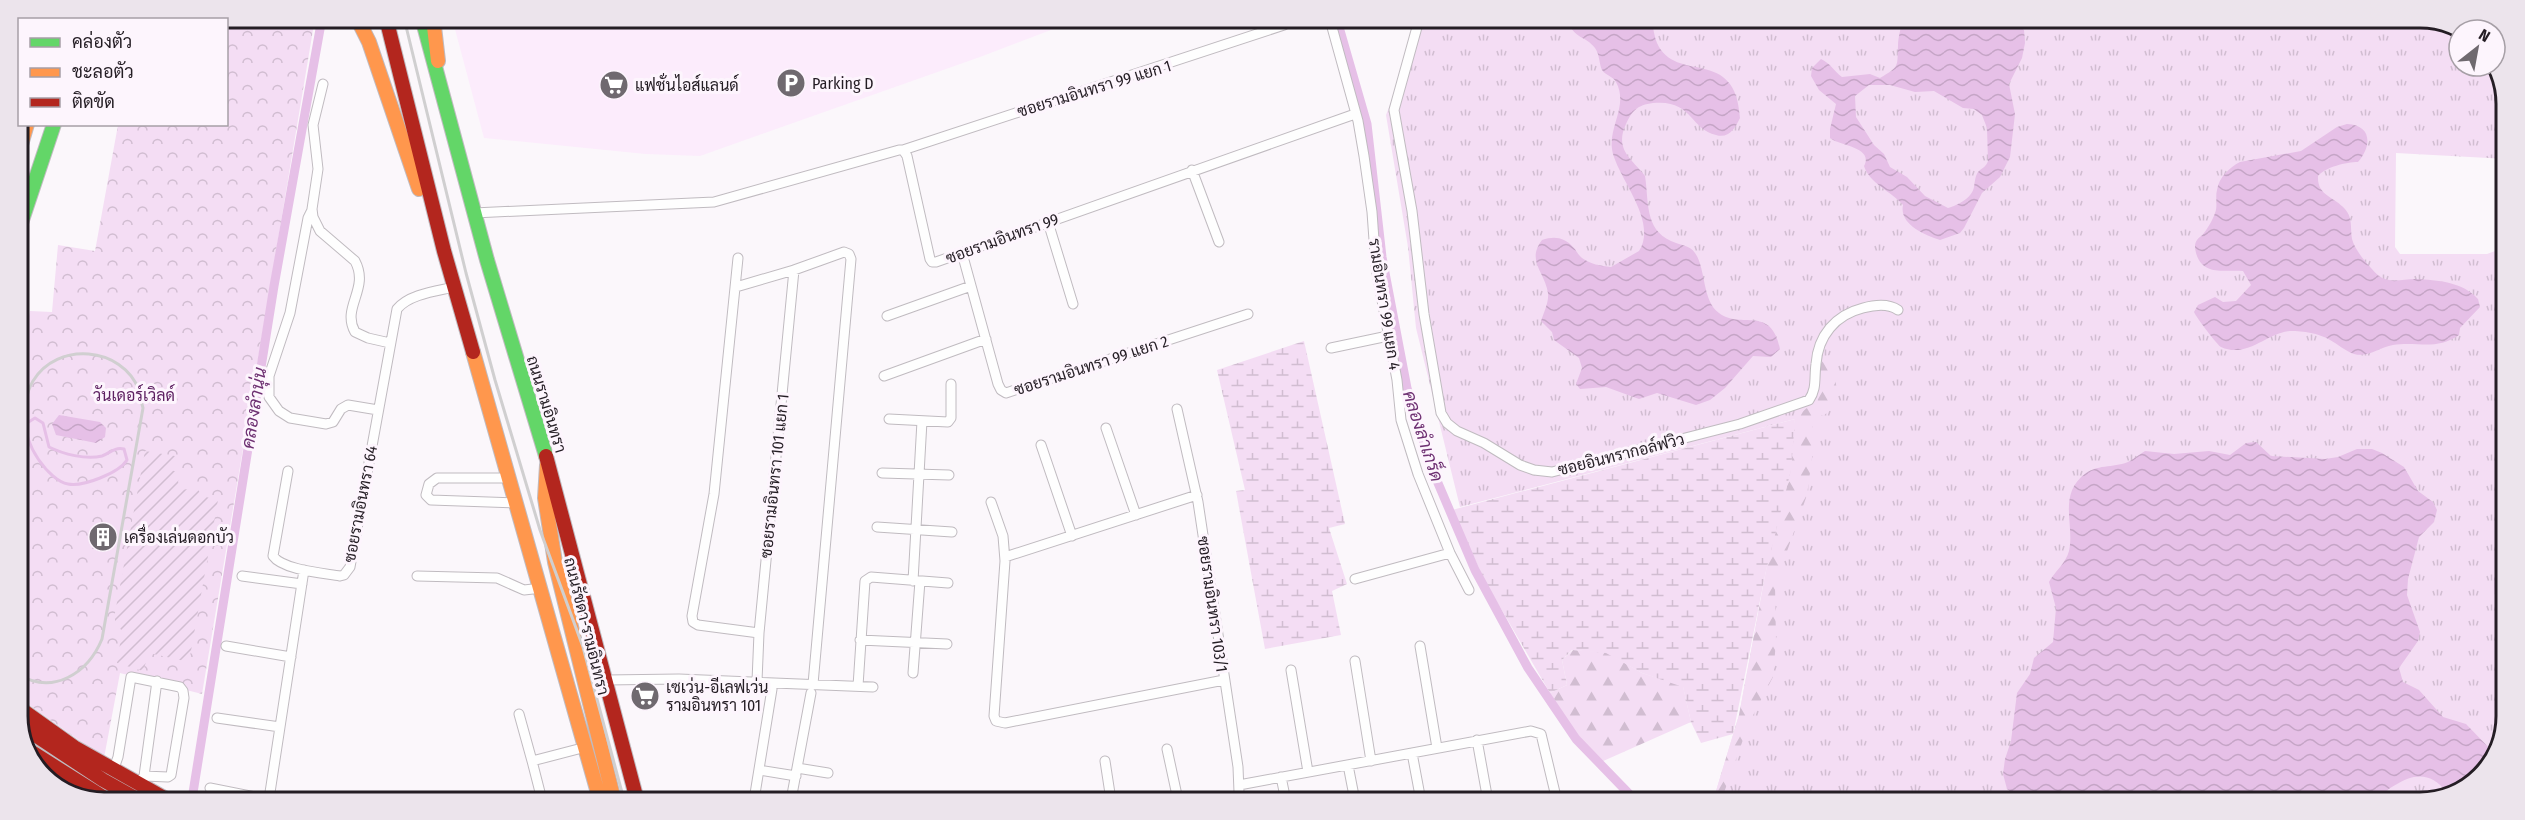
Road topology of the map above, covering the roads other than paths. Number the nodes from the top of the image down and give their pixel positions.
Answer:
1 (362, 29) edge
2 (386, 29) edge
3 (389, 29) edge
4 (425, 29) edge
5 (435, 29) edge
6 (1272, 29) edge
7 (1332, 29) edge
8 (1416, 29) edge
9 (393, 46) junction
10 (438, 74) junction
11 (323, 84) dead end
12 (1355, 114) junction
13 (53, 126) edge
14 (903, 150) junction
15 (1192, 170) junction
16 (29, 199) edge
17 (312, 210) junction
18 (474, 213) junction
19 (1048, 222) junction
20 (1219, 242) dead end
21 (444, 251) junction
22 (962, 253) junction
23 (738, 258) dead end
24 (794, 270) junction
25 (454, 286) junction
26 (971, 286) junction
27 (736, 287) junction
28 (1073, 304) dead end
29 (1898, 309) dead end
30 (1248, 314) dead end
31 (887, 316) dead end
32 (1388, 336) junction
33 (986, 339) junction
34 (390, 343) junction
35 (1331, 348) dead end
36 (884, 376) dead end
37 (951, 384) dead end
38 (1176, 409) dead end
39 (378, 410) junction
40 (889, 419) dead end
41 (922, 421) junction
42 (1106, 428) dead end
43 (1041, 445) dead end
44 (547, 459) junction
45 (288, 471) dead end
46 (882, 472) dead end
47 (919, 474) junction
48 (949, 475) dead end
49 (510, 477) junction
50 (1197, 495) junction
51 (991, 502) dead end
52 (517, 503) junction
53 (1136, 515) junction
54 (877, 526) dead end
55 (916, 528) junction
56 (952, 532) dead end
57 (1072, 536) junction
58 (1450, 554) junction
59 (1005, 558) junction
60 (304, 570) junction
61 (242, 576) dead end
62 (417, 576) dead end
63 (1355, 579) dead end
64 (917, 581) junction
65 (948, 583) dead end
66 (302, 584) junction
67 (542, 588) junction
68 (1469, 590) dead end
69 (759, 633) junction
70 (860, 640) junction
71 (915, 642) junction
72 (947, 644) dead end
73 (226, 646) dead end
74 (1420, 646) dead end
75 (291, 657) junction
76 (1355, 661) dead end
77 (1291, 670) dead end
78 (913, 673) dead end
79 (606, 680) junction
80 (1224, 680) junction
81 (157, 681) junction
82 (757, 681) junction
83 (858, 686) junction
84 (873, 687) dead end
85 (812, 688) junction
86 (772, 690) dead end
87 (519, 714) dead end
88 (29, 715) edge
89 (217, 718) dead end
90 (280, 727) junction
91 (31, 732) edge
92 (1477, 740) junction
93 (586, 747) junction
94 (1437, 748) junction
95 (1167, 749) dead end
96 (1412, 753) junction
97 (42, 758) edge
98 (532, 761) junction
99 (1105, 761) dead end
100 (1371, 761) junction
101 (1348, 765) junction
102 (759, 770) junction
103 (113, 771) junction
104 (796, 772) junction
105 (1308, 772) junction
106 (828, 773) dead end
107 (1281, 777) junction
108 (141, 780) junction
109 (1239, 785) junction
110 (210, 788) dead end
111 (93, 791) edge
112 (124, 792) edge
113 (157, 792) edge
114 (231, 792) edge
115 (269, 792) edge
116 (540, 792) edge
117 (598, 792) edge
118 (612, 792) edge
119 (635, 792) edge
120 (755, 792) edge
121 (793, 792) edge
122 (1110, 792) edge
123 (1176, 792) edge
124 (1238, 792) edge
125 (1284, 792) edge
126 (1353, 792) edge
127 (1419, 792) edge
128 (1486, 792) edge
129 (1555, 792) edge

1 - 21 main road
2 - 9 main road
3 - 9 main road
4 - 10 main road, ถนนรามอินทรา
5 - 10 main road
6 - 14 street, ซอยรามอินทรา 99 แยก 1
7 - 12 street, รามอินทรา 99 แยก 4
8 - 29 street, ซอยอินทรากอล์ฟวิว
9 - 21 main road
10 - 18 main road, ถนนรามอินทรา
11 - 17 street
12 - 15 street, ซอยรามอินทรา 99
12 - 32 street, รามอินทรา 99 แยก 4
13 - 16 main road
14 - 18 street
14 - 22 street, ซอยรามอินทรา 99
15 - 19 street, ซอยรามอินทรา 99
15 - 20 street
17 - 34 street
17 - 39 street
18 - 44 main road, ถนนรามอินทรา
19 - 22 street, ซอยรามอินทรา 99
19 - 28 street
21 - 25 main road
22 - 26 street, ซอยรามอินทรา 99 แยก 2
23 - 27 street
24 - 27 street
24 - 69 street, ซอยรามอินทรา 101 แยก 1
24 - 85 street
25 - 34 street, ซอยรามอินทรา 64
25 - 49 main road
26 - 31 street
26 - 33 street, ซอยรามอินทรา 99 แยก 2
27 - 69 street
30 - 33 street, ซอยรามอินทรา 99 แยก 2
32 - 35 street
32 - 58 street, รามอินทรา 99 แยก 4
33 - 36 street
34 - 39 street, ซอยรามอินทรา 64
37 - 41 street
38 - 50 street, ซอยรามอินทรา 103/1
39 - 60 street, ซอยรามอินทรา 64
40 - 41 street
41 - 47 street
42 - 53 street
43 - 57 street
44 - 79 main road, ถนนรามอินทรา
44 - 118 main road, ถนนรัชดา-รามอินทรา
45 - 60 street, ซอยรามอินทรา 64
46 - 47 street
47 - 48 street
47 - 55 street
49 - 52 main road
49 - 52 street
50 - 53 street
50 - 80 street, ซอยรามอินทรา 103/1
51 - 59 street
52 - 67 main road
53 - 57 street
54 - 55 street
55 - 56 street
55 - 64 street
57 - 59 street
58 - 63 street
58 - 68 street, รามอินทรา 99 แยก 4
59 - 80 street
60 - 66 street
61 - 66 street
62 - 67 street
64 - 65 street
64 - 70 street
64 - 71 street
66 - 75 street
67 - 93 main road
69 - 82 street, ซอยรามอินทรา 101 แยก 1
70 - 71 street
70 - 83 street
71 - 72 street
71 - 78 street
73 - 75 street
74 - 94 street
75 - 90 street
76 - 100 street
77 - 105 street
79 - 82 street
79 - 119 main road, ถนนรามอินทรา
80 - 109 street, ซอยรามอินทรา 103/1
81 - 103 street
81 - 108 street
81 - 108 street
82 - 85 street
83 - 84 street
83 - 85 street
85 - 104 street
86 - 102 street
87 - 98 street
88 - 103 main road
89 - 90 street
90 - 115 street
91 - 112 main road
92 - 94 street
92 - 128 street
92 - 129 street
93 - 98 street
93 - 117 main road
94 - 96 street
95 - 123 street
96 - 100 street
96 - 127 street
97 - 111 main road
98 - 116 street
99 - 122 street
100 - 101 street
101 - 105 street
101 - 126 street
102 - 104 street
102 - 120 street
103 - 108 main road
104 - 106 street
104 - 121 street
105 - 107 street
107 - 109 street
107 - 125 street
108 - 113 main road
109 - 124 street, ซอยรามอินทรา 103/1
110 - 114 street

